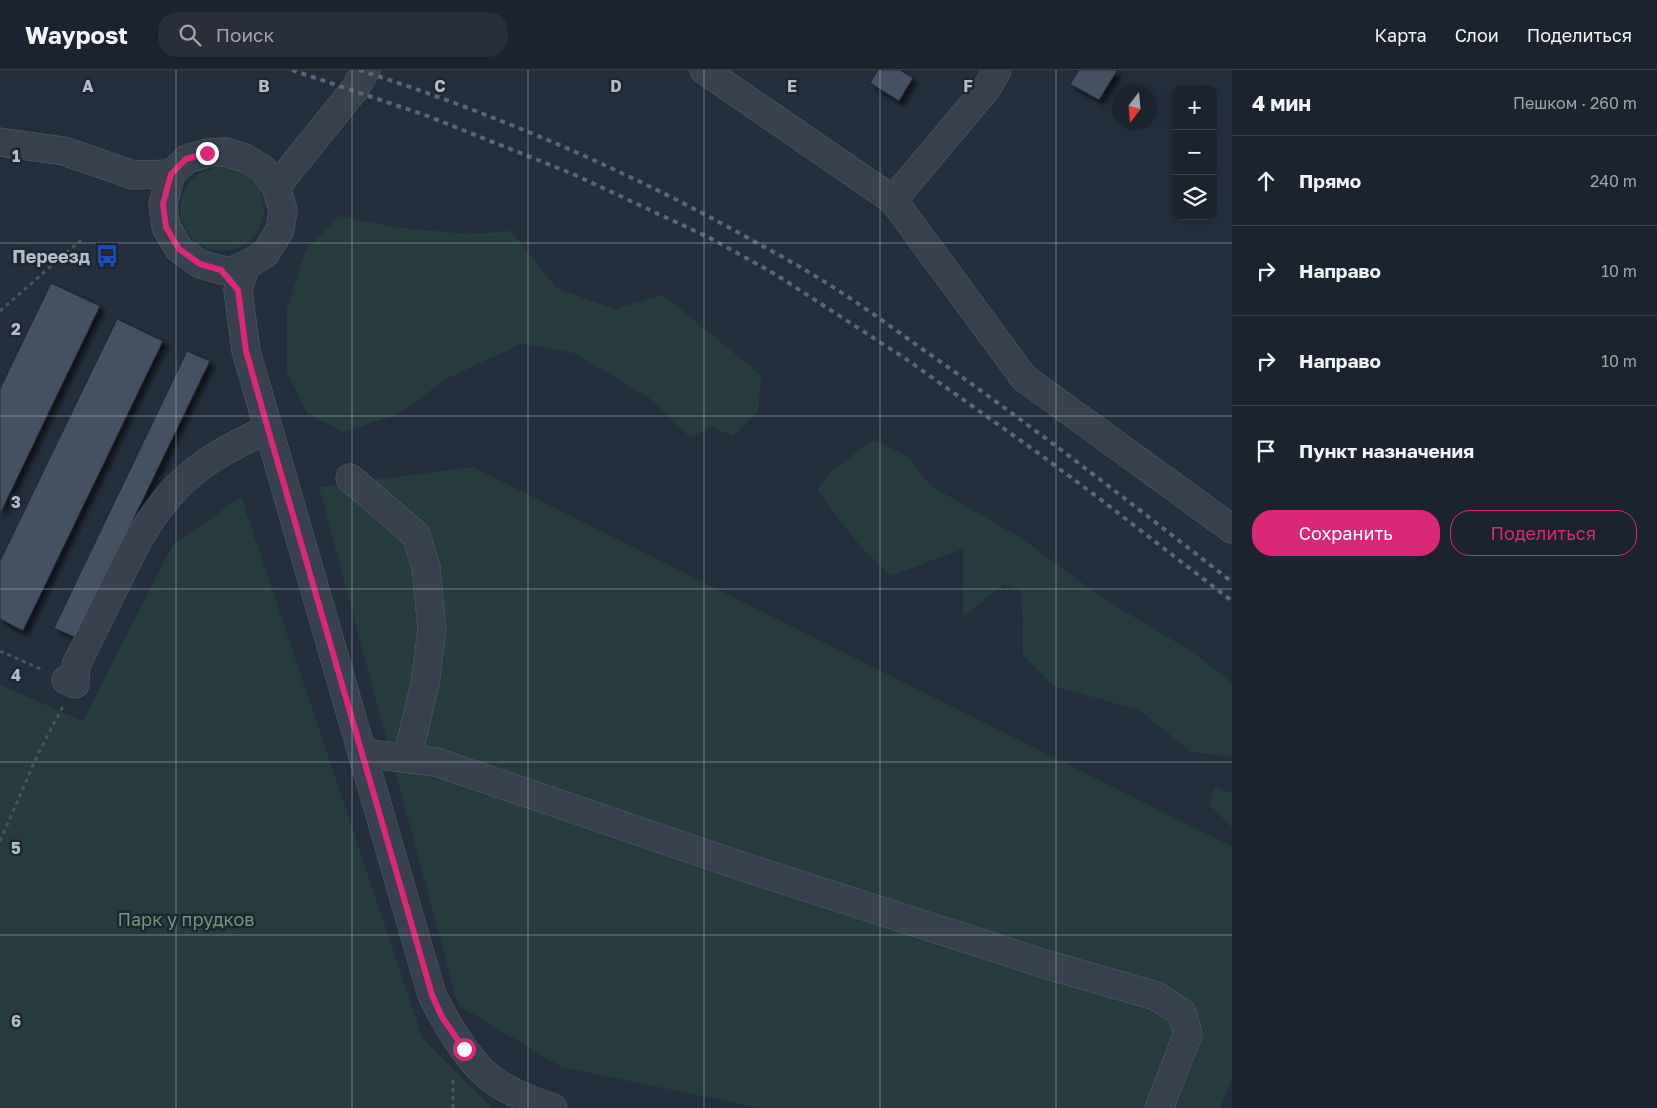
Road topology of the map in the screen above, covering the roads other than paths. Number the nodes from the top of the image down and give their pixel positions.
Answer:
1 (366, 70) edge
2 (704, 70) edge
3 (997, 70) edge
4 (0, 142) edge
5 (171, 174) junction
6 (134, 175) junction
7 (269, 178) junction
8 (893, 200) junction
9 (163, 204) junction
10 (235, 275) junction
11 (268, 429) junction
12 (350, 478) dead end
13 (1232, 530) edge
14 (70, 682) road end
15 (362, 753) junction
16 (407, 758) junction
17 (553, 1108) edge
18 (1159, 1108) edge

1 - 7 street
2 - 8 street
3 - 8 street
4 - 6 street
5 - 6 street
5 - 7 street
5 - 9 street
6 - 9 street
7 - 10 street
8 - 13 street
9 - 10 street
10 - 11 street
11 - 14 street
11 - 15 street
12 - 16 street
15 - 16 street
15 - 17 street
16 - 18 street

